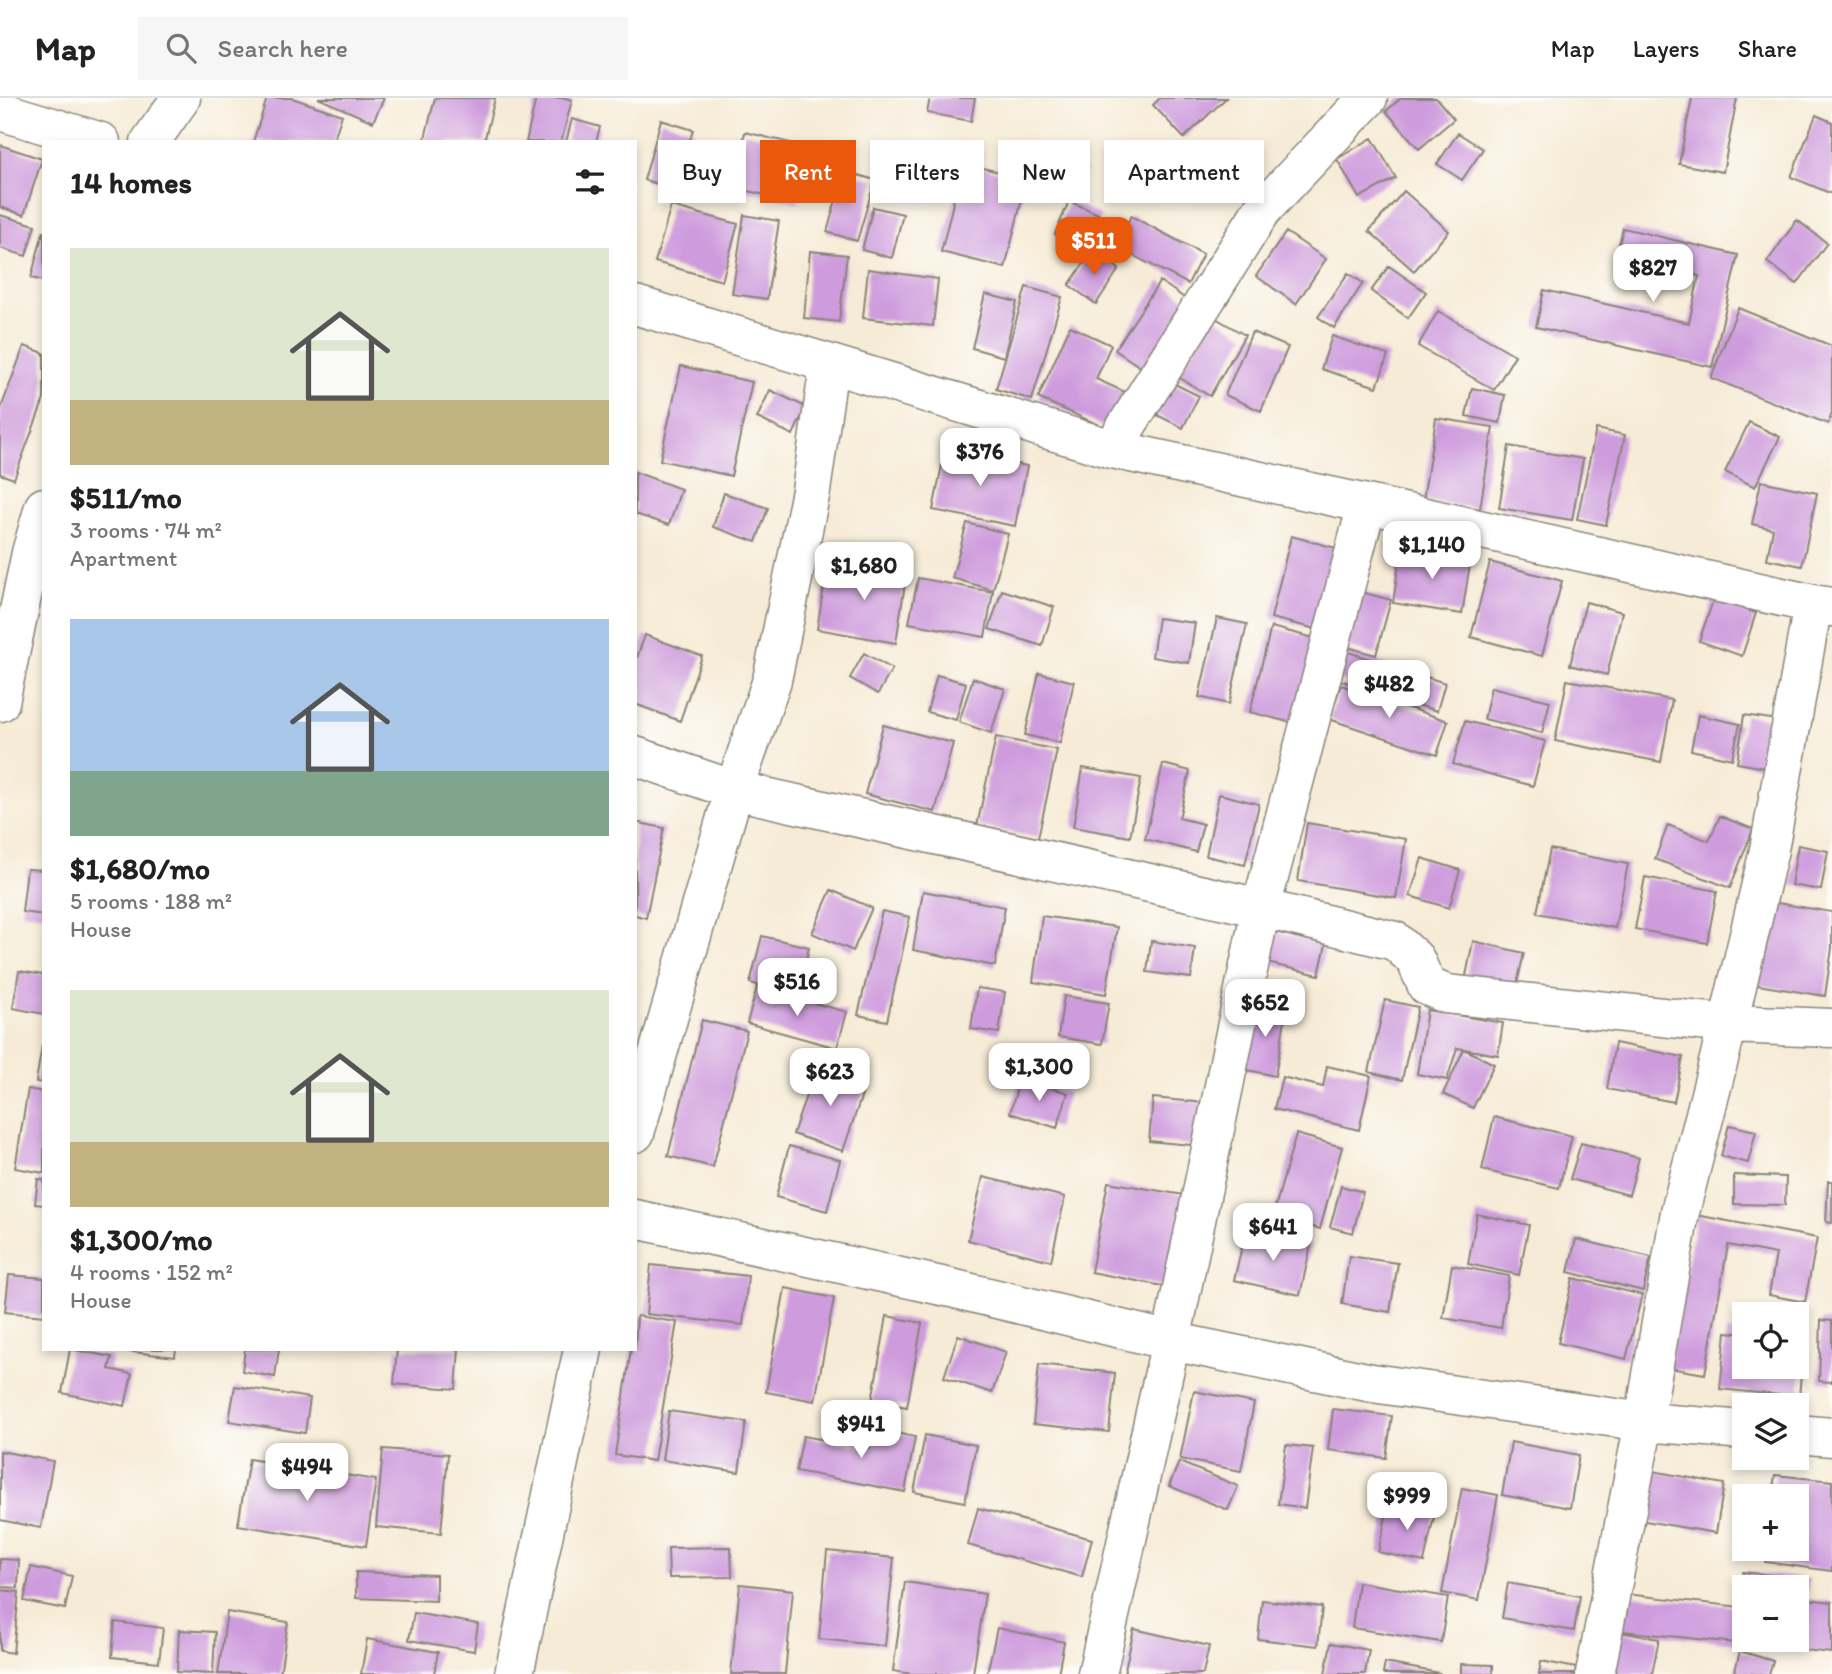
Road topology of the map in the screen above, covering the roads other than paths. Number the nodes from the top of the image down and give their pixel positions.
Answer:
1 (181, 98) edge
2 (1368, 98) edge
3 (0, 111) edge
4 (94, 140) edge
5 (151, 140) edge
6 (637, 306) edge
7 (829, 365) junction
8 (1112, 449) junction
9 (1367, 504) junction
10 (42, 512) edge
11 (25, 551) edge
12 (1823, 605) edge
13 (0, 702) edge
14 (637, 757) edge
15 (734, 790) junction
16 (1261, 908) junction
17 (1728, 1024) junction
18 (1832, 1028) edge
19 (637, 1126) edge
20 (637, 1219) edge
21 (1171, 1341) junction
22 (583, 1351) edge
23 (1644, 1422) junction
24 (1732, 1429) edge
25 (1809, 1435) edge
26 (1832, 1437) edge
27 (514, 1674) edge
28 (1097, 1674) edge
29 (1595, 1674) edge

1 - 5 street
2 - 8 street
3 - 4 street
6 - 7 street
7 - 8 street
7 - 15 street
8 - 9 street
9 - 12 street
9 - 16 street
10 - 11 street
11 - 13 street
12 - 17 street
14 - 15 street
15 - 16 street
15 - 19 street
16 - 17 street
16 - 21 street
17 - 18 street
17 - 23 street
20 - 21 street
21 - 23 street
21 - 28 street
22 - 27 street
23 - 24 street
23 - 29 street
25 - 26 street

